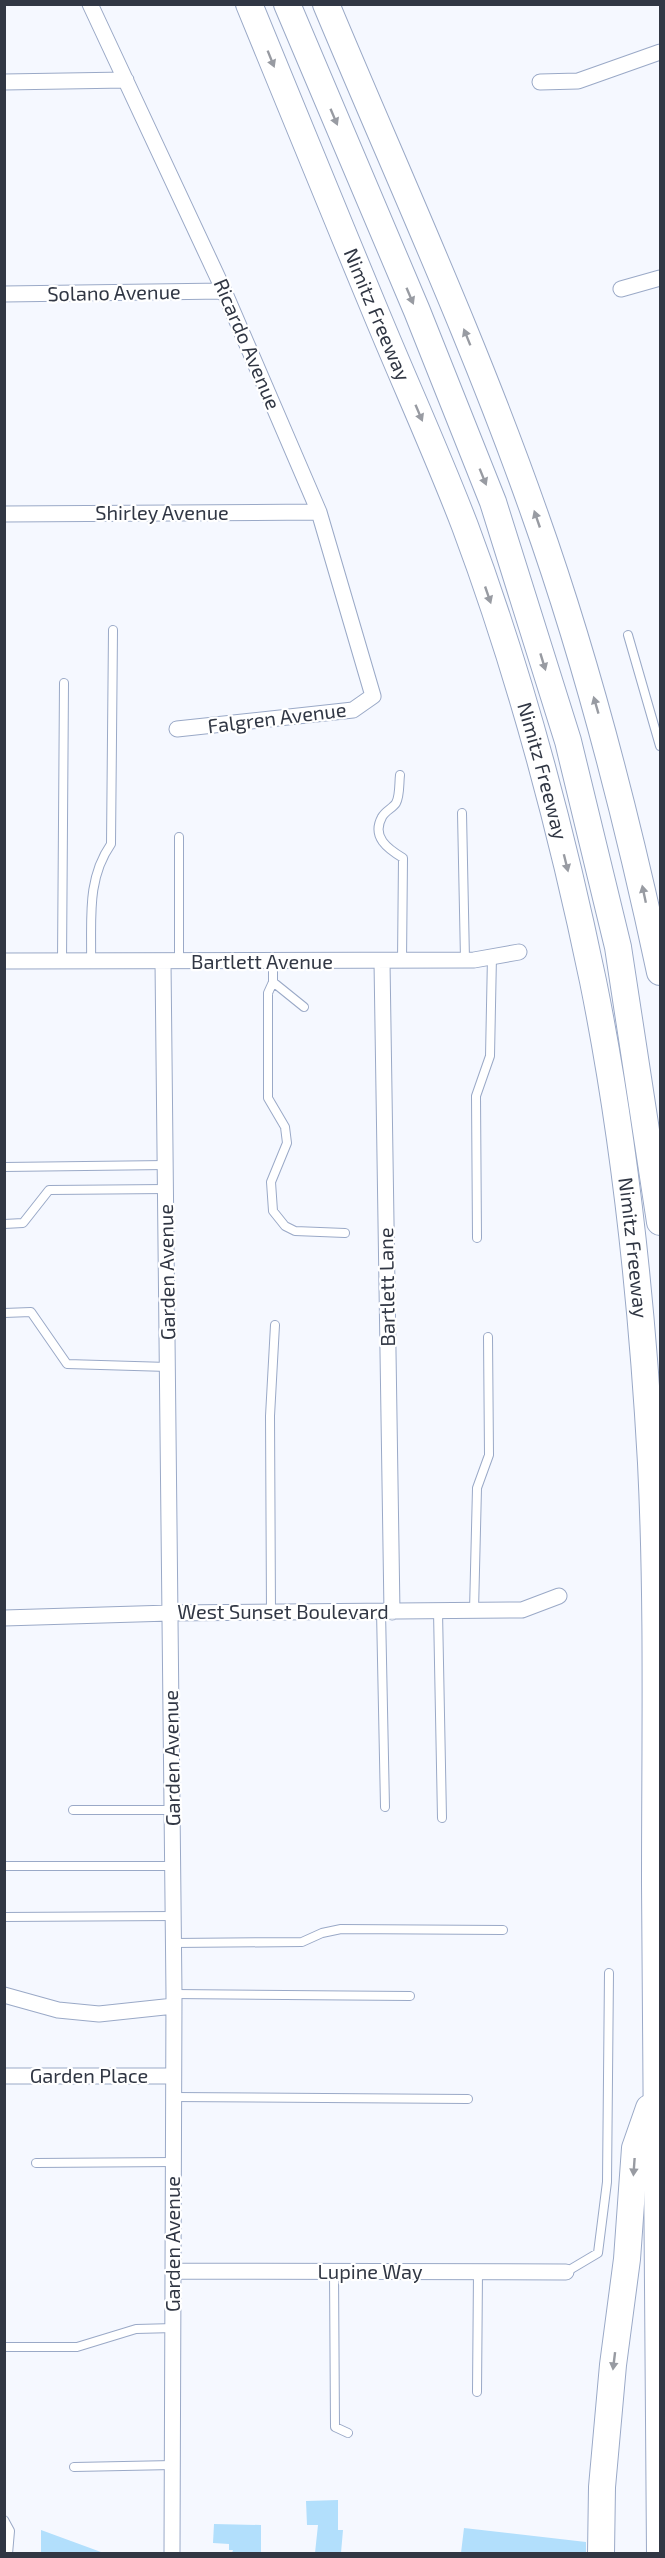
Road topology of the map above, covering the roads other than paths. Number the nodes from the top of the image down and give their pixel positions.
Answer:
1 (90, 4) edge
2 (249, 4) edge
3 (287, 4) edge
4 (326, 4) edge
5 (660, 52) edge
6 (126, 80) junction
7 (4, 82) edge
8 (540, 82) dead end
9 (660, 278) edge
10 (621, 289) dead end
11 (224, 291) junction
12 (4, 294) edge
13 (319, 512) junction
14 (4, 514) edge
15 (113, 630) dead end
16 (628, 635) dead end
17 (64, 683) dead end
18 (373, 696) joint
19 (177, 729) dead end
20 (660, 746) edge
21 (400, 775) dead end
22 (462, 813) dead end
23 (179, 837) dead end
24 (519, 952) dead end
25 (492, 956) junction
26 (465, 960) junction
27 (402, 961) junction
28 (4, 962) edge
29 (62, 962) junction
30 (92, 962) junction
31 (171, 962) junction
32 (273, 962) junction
33 (382, 962) junction
34 (660, 972) edge
35 (273, 982) junction
36 (304, 1007) dead end
37 (166, 1165) junction
38 (4, 1167) edge
39 (166, 1189) junction
40 (660, 1222) edge
41 (4, 1224) edge
42 (345, 1233) dead end
43 (477, 1238) dead end
44 (4, 1313) edge
45 (275, 1325) dead end
46 (488, 1337) dead end
47 (168, 1367) junction
48 (559, 1596) dead end
49 (438, 1611) junction
50 (474, 1611) junction
51 (271, 1612) junction
52 (386, 1612) junction
53 (170, 1613) junction
54 (4, 1618) edge
55 (385, 1807) dead end
56 (73, 1810) dead end
57 (172, 1810) junction
58 (442, 1818) dead end
59 (4, 1866) edge
60 (173, 1866) junction
61 (174, 1916) junction
62 (4, 1917) edge
63 (503, 1930) dead end
64 (174, 1943) junction
65 (609, 1973) dead end
66 (4, 1995) edge
67 (410, 1996) dead end
68 (174, 2000) junction
69 (4, 2076) edge
70 (173, 2076) junction
71 (655, 2091) junction
72 (173, 2097) junction
73 (468, 2099) dead end
74 (173, 2162) junction
75 (36, 2163) dead end
76 (174, 2271) junction
77 (334, 2272) junction
78 (478, 2272) junction
79 (566, 2272) joint
80 (174, 2328) junction
81 (4, 2347) edge
82 (477, 2392) dead end
83 (348, 2433) dead end
84 (173, 2465) junction
85 (74, 2467) dead end
86 (4, 2520) edge
87 (8, 2553) edge
88 (172, 2553) edge
89 (601, 2553) edge
90 (660, 2553) edge

1 - 6 street, Ricardo Avenue
2 -> 71 highway, Nimitz Freeway
3 -> 40 highway
34 -> 4 highway
5 - 8 street
6 - 7 street
6 - 11 street, Ricardo Avenue
9 - 10 street
11 - 12 street, Solano Avenue
11 - 13 street, Ricardo Avenue
13 - 14 street, Shirley Avenue
13 - 18 street, Ricardo Avenue
15 - 30 lane
16 - 20 lane
17 - 29 lane
18 - 19 street, Falgren Avenue
21 - 27 lane
22 - 26 lane
23 - 31 lane
24 - 25 street, Bartlett Avenue
25 - 26 street, Bartlett Avenue
25 - 43 lane
26 - 27 street, Bartlett Avenue
27 - 33 street, Bartlett Avenue
28 - 29 street, Bartlett Avenue
29 - 30 street, Bartlett Avenue
30 - 31 street, Bartlett Avenue
31 - 32 street, Bartlett Avenue
31 - 37 street, Garden Avenue
32 - 33 street, Bartlett Avenue
32 - 35 lane
33 - 52 street, Bartlett Lane
35 - 36 lane
35 - 42 lane
37 - 38 lane
37 - 39 street, Garden Avenue
39 - 41 lane
39 - 47 street, Garden Avenue
44 - 47 lane
45 - 51 lane
46 - 50 lane
47 - 53 street, Garden Avenue
48 - 50 street, West Sunset Boulevard
49 - 50 street, West Sunset Boulevard
49 - 52 street, West Sunset Boulevard
49 - 58 lane
51 - 52 street, West Sunset Boulevard
51 - 53 street, West Sunset Boulevard
52 - 55 lane
53 - 54 street, West Sunset Boulevard
53 - 57 street, Garden Avenue
56 - 57 lane
57 - 60 street, Garden Avenue
59 - 60 lane
60 - 61 street, Garden Avenue
61 - 62 lane
61 - 64 street, Garden Avenue
63 - 64 lane
64 - 68 street, Garden Avenue
65 - 79 lane
66 - 68 street
67 - 68 lane
68 - 70 street, Garden Avenue
69 - 70 street, Garden Place
70 - 72 street, Garden Avenue
71 -> 89 highway
71 - 90 highway, Nimitz Freeway
72 - 73 lane
72 - 74 street, Garden Avenue
74 - 75 lane
74 - 76 street, Garden Avenue
76 - 77 street, Lupine Way
76 - 80 street, Garden Avenue
77 - 78 street, Lupine Way
77 - 83 lane
78 - 79 street, Lupine Way
78 - 82 lane
80 - 81 lane
80 - 84 street, Garden Avenue
84 - 85 lane
84 - 88 street, Garden Avenue
86 - 87 lane

